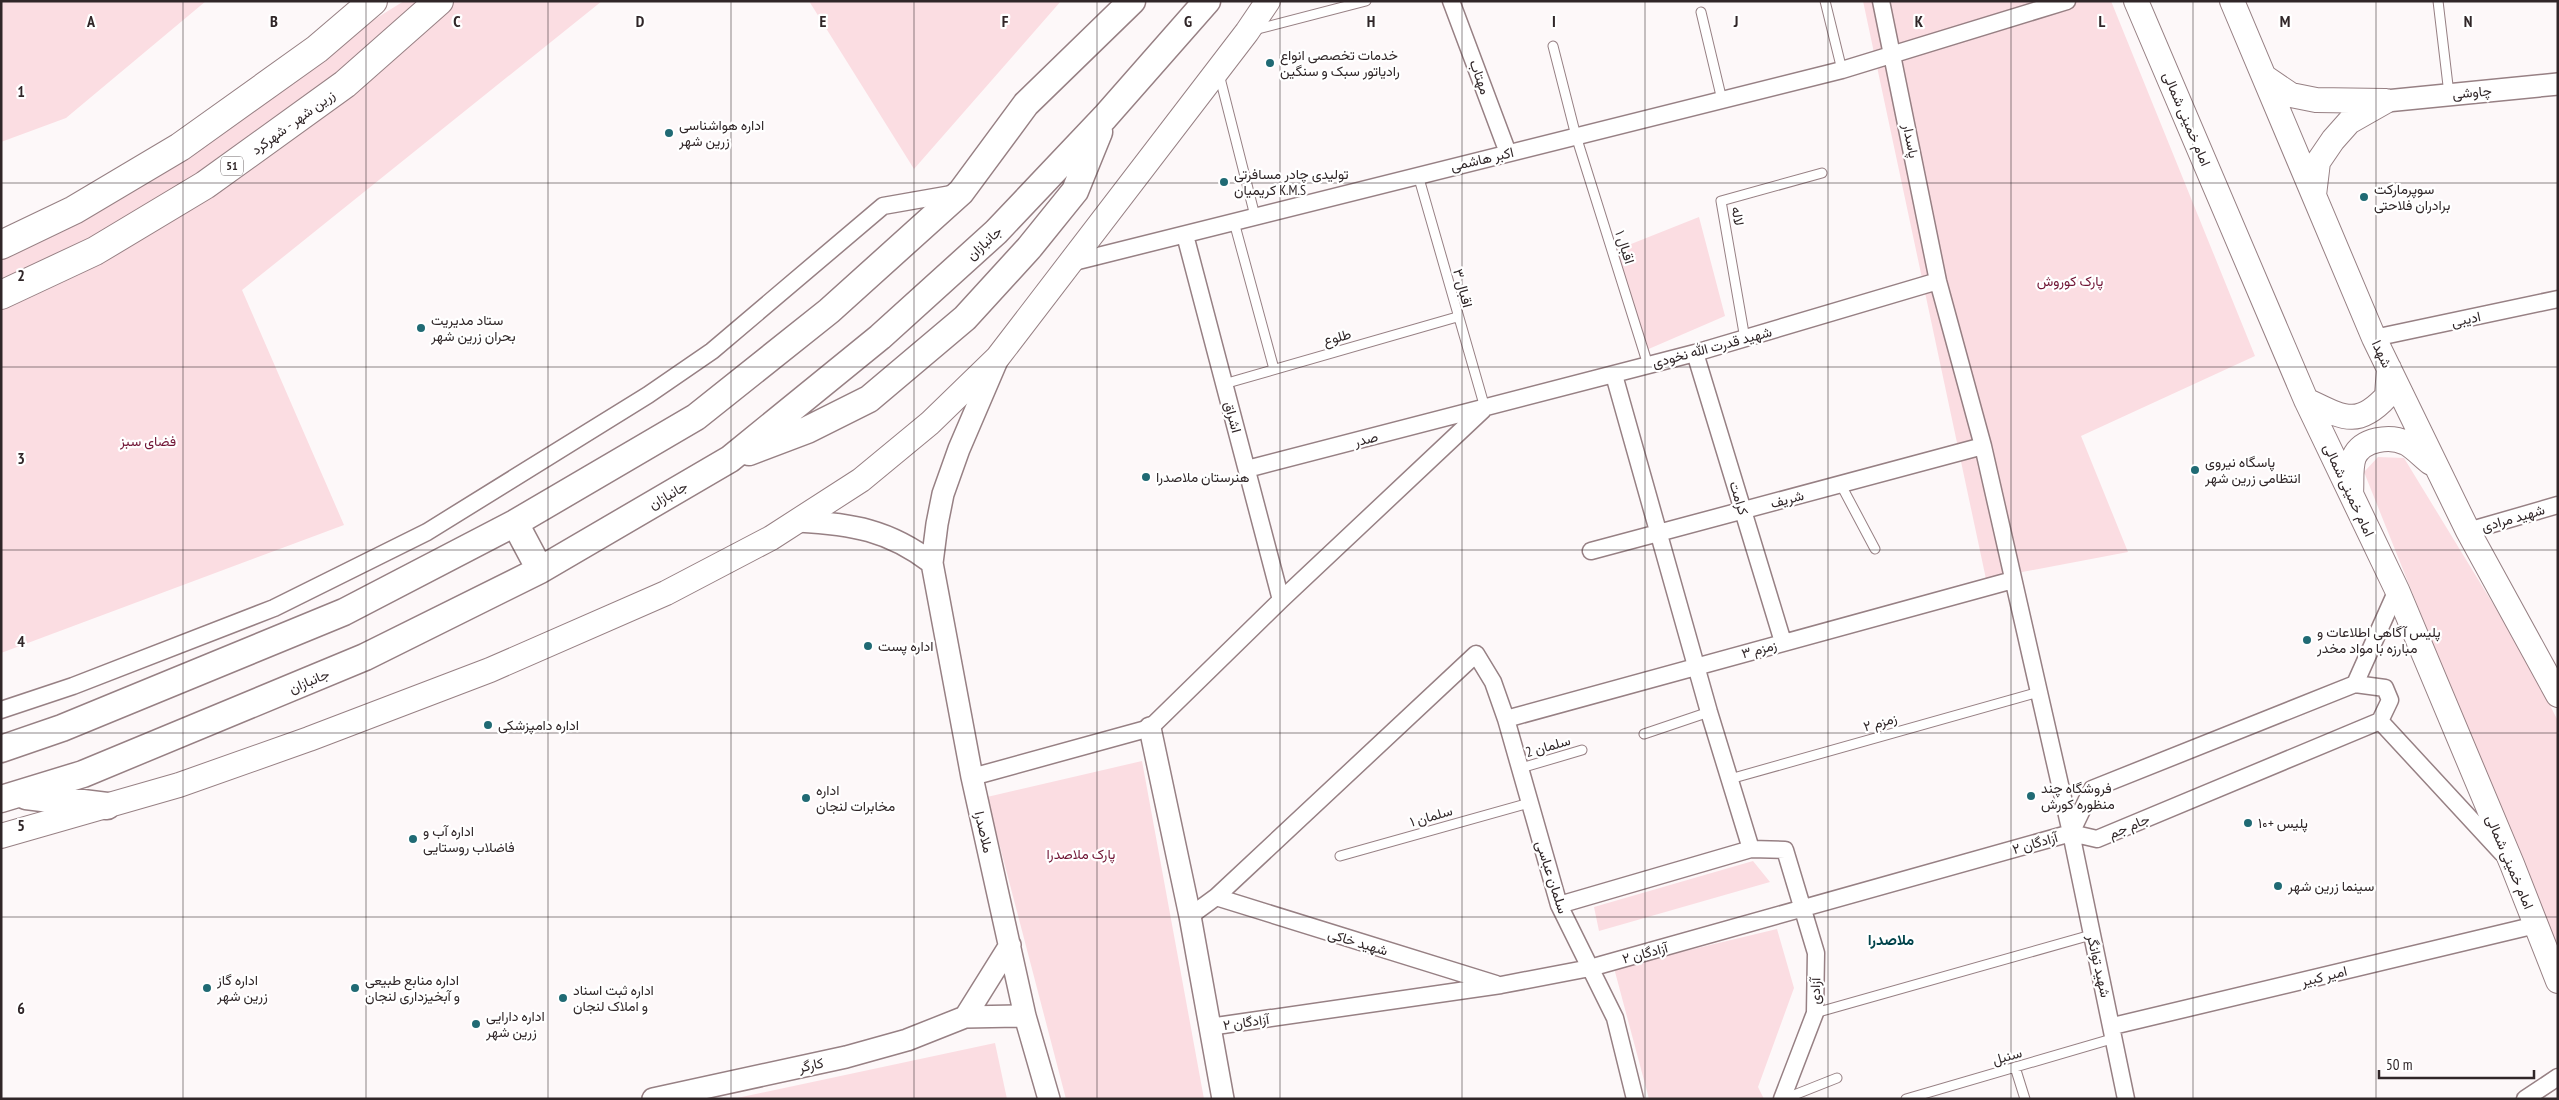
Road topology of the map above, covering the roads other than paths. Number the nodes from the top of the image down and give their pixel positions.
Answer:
1 (373, 1) edge
2 (439, 1) edge
3 (1132, 1) edge
4 (1207, 1) edge
5 (1268, 1) edge
6 (1366, 1) edge
7 (1451, 1) edge
8 (1825, 1) edge
9 (1881, 1) edge
10 (2067, 1) edge
11 (2136, 1) edge
12 (2232, 1) edge
13 (2438, 1) edge
14 (1702, 12) dead end
15 (1247, 32) junction
16 (1553, 46) dead end
17 (1894, 56) junction
18 (1218, 70) junction
19 (1842, 70) junction
20 (2266, 78) junction
21 (2558, 84) edge
22 (2449, 94) junction
23 (1722, 100) junction
24 (2386, 102) junction
25 (1104, 117) junction
26 (1576, 136) junction
27 (1508, 153) junction
28 (1822, 173) dead end
29 (1418, 175) junction
30 (962, 192) junction
31 (2314, 197) junction
32 (1256, 216) junction
33 (1234, 222) junction
34 (1185, 235) junction
35 (1, 245) edge
36 (1070, 263) junction
37 (1938, 280) junction
38 (1, 295) edge
39 (2558, 299) edge
40 (1457, 317) junction
41 (2374, 338) junction
42 (1745, 339) junction
43 (1695, 353) junction
44 (998, 357) junction
45 (1648, 365) junction
46 (2388, 368) junction
47 (1274, 370) junction
48 (1614, 375) junction
49 (1224, 384) junction
50 (2306, 400) junction
51 (1485, 408) junction
52 (1983, 446) junction
53 (730, 459) junction
54 (2436, 467) junction
55 (1247, 469) junction
56 (1841, 485) junction
57 (2351, 494) junction
58 (2558, 505) edge
59 (1744, 511) junction
60 (798, 521) junction
61 (515, 523) junction
62 (2468, 531) junction
63 (1660, 534) junction
64 (1875, 549) dead end
65 (1591, 552) dead end
66 (932, 563) junction
67 (540, 570) junction
68 (2013, 580) junction
69 (2397, 590) junction
70 (1281, 600) junction
71 (1783, 642) junction
72 (1698, 666) junction
73 (2355, 684) junction
74 (2039, 692) junction
75 (2558, 695) edge
76 (1, 710) edge
77 (1710, 712) junction
78 (1506, 719) junction
79 (2380, 721) junction
80 (1150, 728) junction
81 (1644, 734) dead end
82 (1, 749) edge
83 (1582, 750) dead end
84 (1522, 768) junction
85 (972, 777) junction
86 (1730, 779) junction
87 (8, 797) edge
88 (1528, 803) junction
89 (107, 806) junction
90 (2071, 833) junction
91 (1, 836) edge
92 (1751, 849) junction
93 (1340, 856) dead end
94 (2512, 864) junction
95 (1216, 897) junction
96 (1559, 905) junction
97 (1801, 910) junction
98 (1190, 916) junction
99 (2536, 924) junction
100 (2092, 935) junction
101 (1010, 945) junction
102 (1590, 968) junction
103 (2558, 980) edge
104 (1501, 985) junction
105 (1815, 1013) junction
106 (1025, 1016) junction
107 (965, 1017) junction
108 (1209, 1027) junction
109 (2114, 1032) junction
110 (2015, 1067) junction
111 (1836, 1078) dead end
112 (2558, 1078) edge
113 (653, 1099) edge
114 (1049, 1099) edge
115 (1223, 1099) edge
116 (1635, 1099) edge
117 (1783, 1099) edge
118 (1906, 1099) edge
119 (2025, 1099) edge
120 (2126, 1099) edge
121 (2525, 1099) edge

1 - 35 highway
2 - 38 highway, زرین شهر - شهرکرد / 51
3 - 30 main road
4 - 25 main road, جانبازان
5 - 15 main road
6 - 15 lane
7 - 27 street, مهتاب
8 - 19 lane
9 - 17 street, پاسدار
10 - 17 street, اکبر هاشمی
11 - 50 main road, امام خمینی شمالی
12 - 20 main road, شهدا
13 - 22 lane
14 - 23 lane
15 - 18 main road
16 - 26 lane, اقبال ۱
17 - 19 street, اکبر هاشمی
17 - 37 street, پاسدار
18 - 32 lane
18 - 36 main road
19 - 23 street, اکبر هاشمی
20 - 24 main road
20 - 31 main road, شهدا
21 - 22 street, چاوشی
22 - 24 street, چاوشی
23 - 26 street, اکبر هاشمی
24 - 31 main road
25 - 53 main road, جانبازان
25 - 53 main road
26 - 27 street, اکبر هاشمی
26 - 45 lane, اقبال ۱
27 - 29 street, اکبر هاشمی
28 - 42 lane, لاله
29 - 32 street, اکبر هاشمی
29 - 40 lane, اقبال ۳
30 - 61 main road
30 - 76 street
31 - 41 main road, شهدا
32 - 33 street, اکبر هاشمی
33 - 34 street, اکبر هاشمی
33 - 47 lane
34 - 36 street, اکبر هاشمی
34 - 49 street, اشراق
36 - 44 main road
37 - 42 street, شهید قدرت الله نخودی
37 - 52 street, پاسدار
39 - 41 street, ادیبی
40 - 47 lane, طلوع
40 - 51 lane, اقبال ۳
41 - 46 main road, شهدا
42 - 43 street, شهید قدرت الله نخودی
43 - 45 street, شهید قدرت الله نخودی
43 - 59 street, کرامت
44 - 60 main road
44 - 66 street, ملاصدرا
45 - 48 street, شهید قدرت الله نخودی
46 - 50 main road
46 - 54 main road, شهدا
47 - 49 lane, طلوع
48 - 51 street, شهید قدرت الله نخودی
48 - 63 street
49 - 55 street, اشراق
50 - 57 main road, امام خمینی شمالی
51 - 55 street, صدر
51 - 70 street
52 - 56 street, شریف
52 - 68 street, پاسدار
53 - 67 main road, جانبازان
54 - 57 main road
54 - 62 main road, شهدا
55 - 70 street, اشراق
56 - 59 street, شریف
56 - 64 lane
57 - 69 main road, امام خمینی شمالی
58 - 62 street, شهید مرادی
59 - 63 street, شریف
59 - 71 street, کرامت
60 - 66 street
60 - 89 main road
61 - 67 main road
61 - 82 main road
62 - 75 main road, شهدا
63 - 65 street, شریف
63 - 72 street
66 - 85 street, ملاصدرا
67 - 87 main road, جانبازان
68 - 71 street, زمزم ۳
68 - 74 street, شهید توانگر
69 - 73 street
69 - 94 main road, امام خمینی شمالی
70 - 80 street
71 - 72 street, زمزم ۳
72 - 77 street
72 - 78 street, زمزم ۳
73 - 79 street
73 - 90 street
74 - 86 lane, زمزم ۲
74 - 90 street, شهید توانگر
77 - 81 lane
77 - 86 street
78 - 84 street, سلمان عباسی
78 - 95 street, سلمان عباسی
79 - 90 street, جام جم
79 - 94 street
80 - 85 street
80 - 98 street
83 - 84 lane, سلمان 2
84 - 88 street, سلمان عباسی
85 - 101 street, ملاصدرا
86 - 92 street
87 - 89 main road
88 - 93 lane, سلمان ۱
88 - 96 street, سلمان عباسی
89 - 91 main road
90 - 97 street, آزادگان ۲
90 - 100 street, شهید توانگر
92 - 96 street
92 - 97 street, آزادی
94 - 99 main road, امام خمینی شمالی
95 - 98 street
95 - 104 street, شهید خاکی
96 - 102 street, سلمان عباسی
97 - 102 street, آزادگان ۲
97 - 105 street, آزادی
98 - 108 street
99 - 103 main road, امام خمینی شمالی
99 - 109 street, امیر کبیر
100 - 105 lane
100 - 109 street, شهید توانگر
101 - 106 street, ملاصدرا
101 - 107 street
102 - 104 street, آزادگان ۲
102 - 116 street, سلمان عباسی
104 - 108 street, آزادگان ۲
105 - 117 street, آزادی
106 - 107 street, کارگر
106 - 114 street, ملاصدرا
107 - 113 street, کارگر
108 - 115 street
109 - 110 lane, سنبل
109 - 120 street, شهید توانگر
110 - 118 lane, سنبل
110 - 119 lane
111 - 117 lane
112 - 121 street

